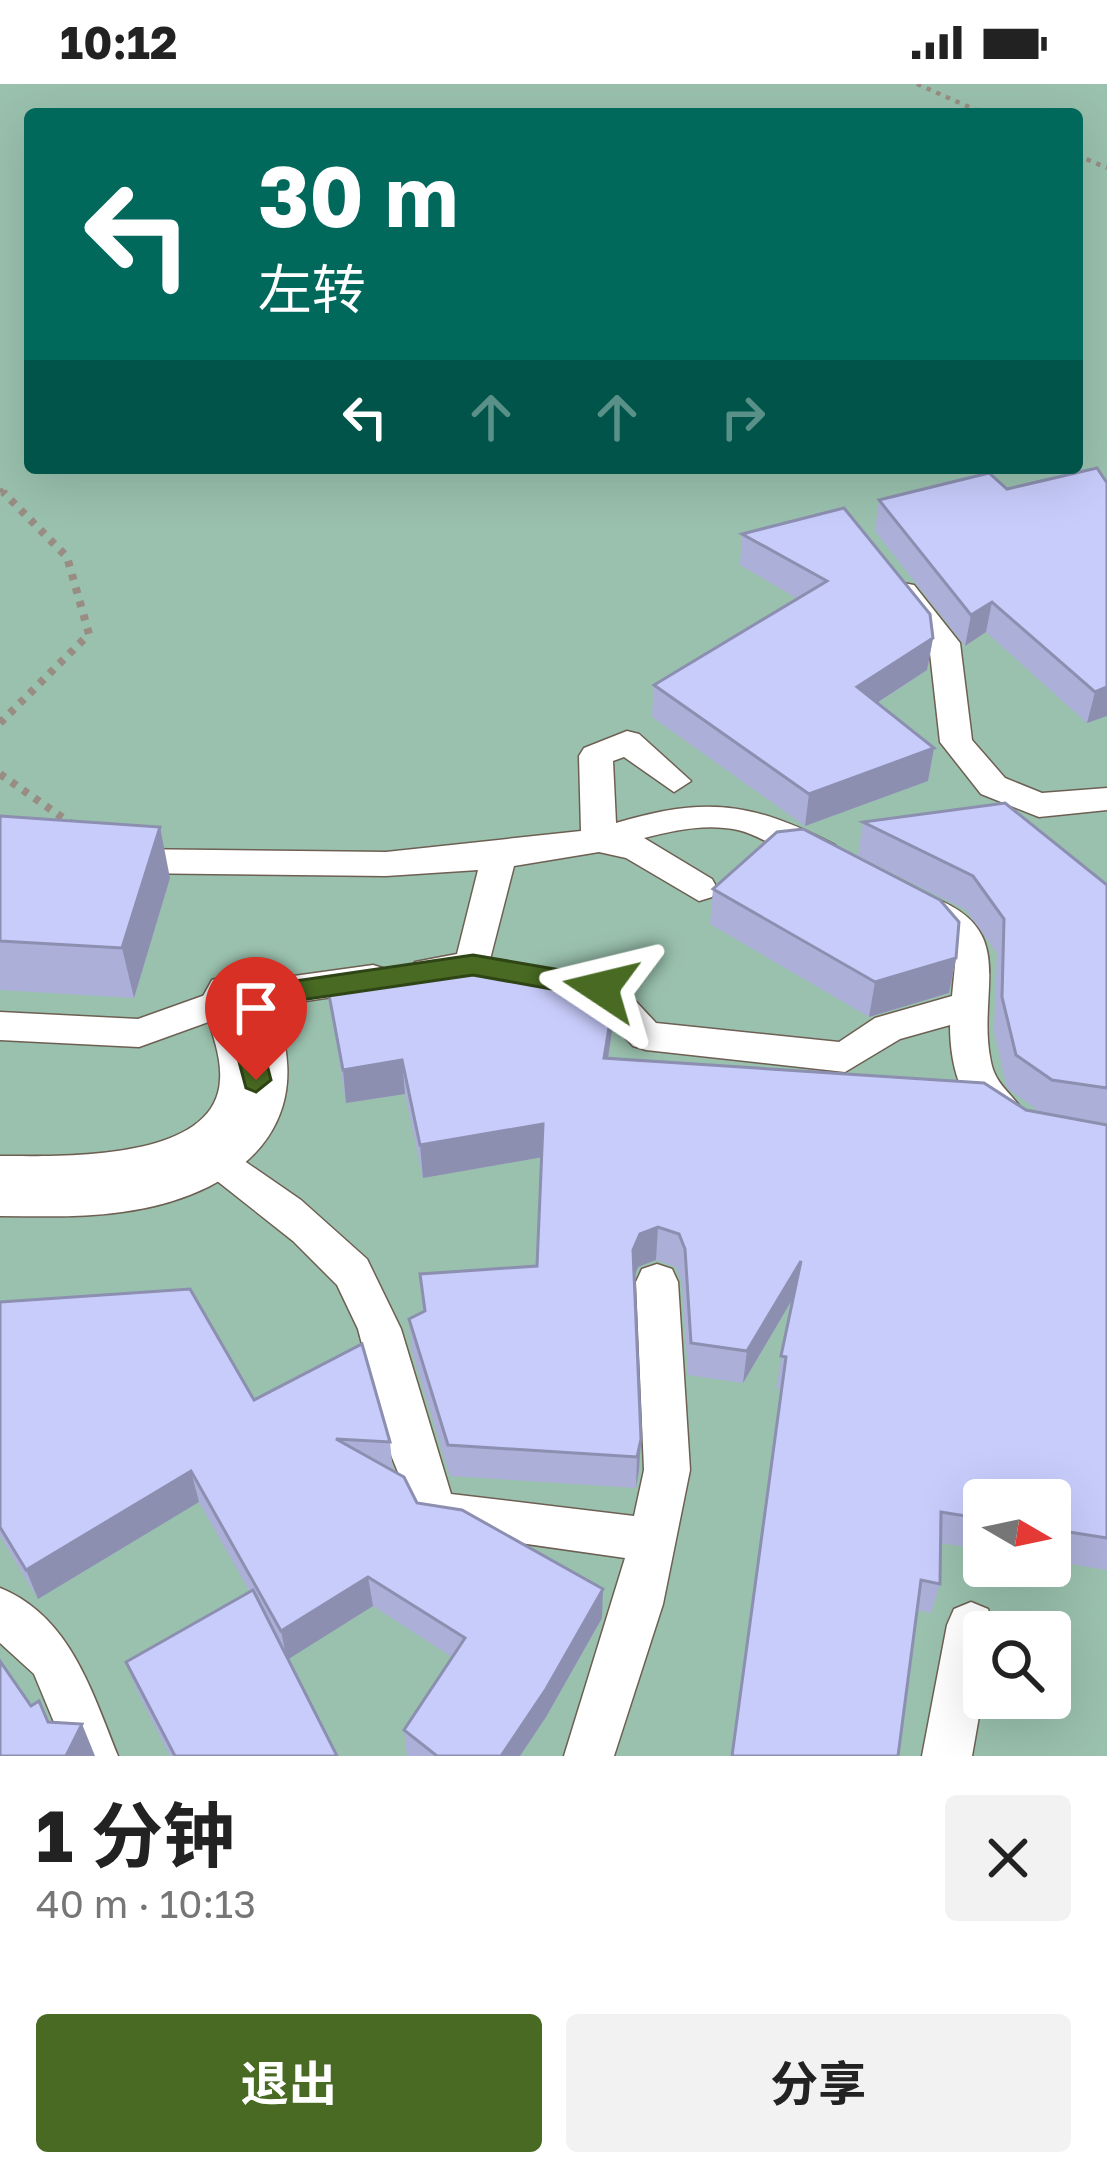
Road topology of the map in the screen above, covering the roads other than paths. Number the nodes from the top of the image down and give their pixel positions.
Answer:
1 (885, 569) edge
2 (674, 781) dead end
3 (1107, 799) edge
4 (598, 840) junction
5 (500, 856) junction
6 (127, 861) edge
7 (850, 869) edge
8 (699, 888) dead end
9 (891, 891) edge
10 (473, 965) junction
11 (236, 998) junction
12 (971, 1005) junction
13 (0, 1026) edge
14 (1030, 1130) edge
15 (211, 1154) junction
16 (0, 1186) edge
17 (657, 1282) dead end
18 (653, 1540) junction
19 (0, 1611) edge
20 (963, 1669) edge
21 (92, 1756) edge
22 (589, 1756) edge
23 (947, 1756) edge

1 - 3 lane
2 - 4 lane
4 - 5 lane
4 - 7 lane
4 - 8 lane
5 - 6 lane
5 - 10 lane
9 - 12 lane
10 - 11 lane
10 - 12 lane
11 - 13 lane
11 - 15 street
12 - 14 lane
15 - 16 street
15 - 18 lane
17 - 18 lane
18 - 22 lane
19 - 21 lane
20 - 23 lane

